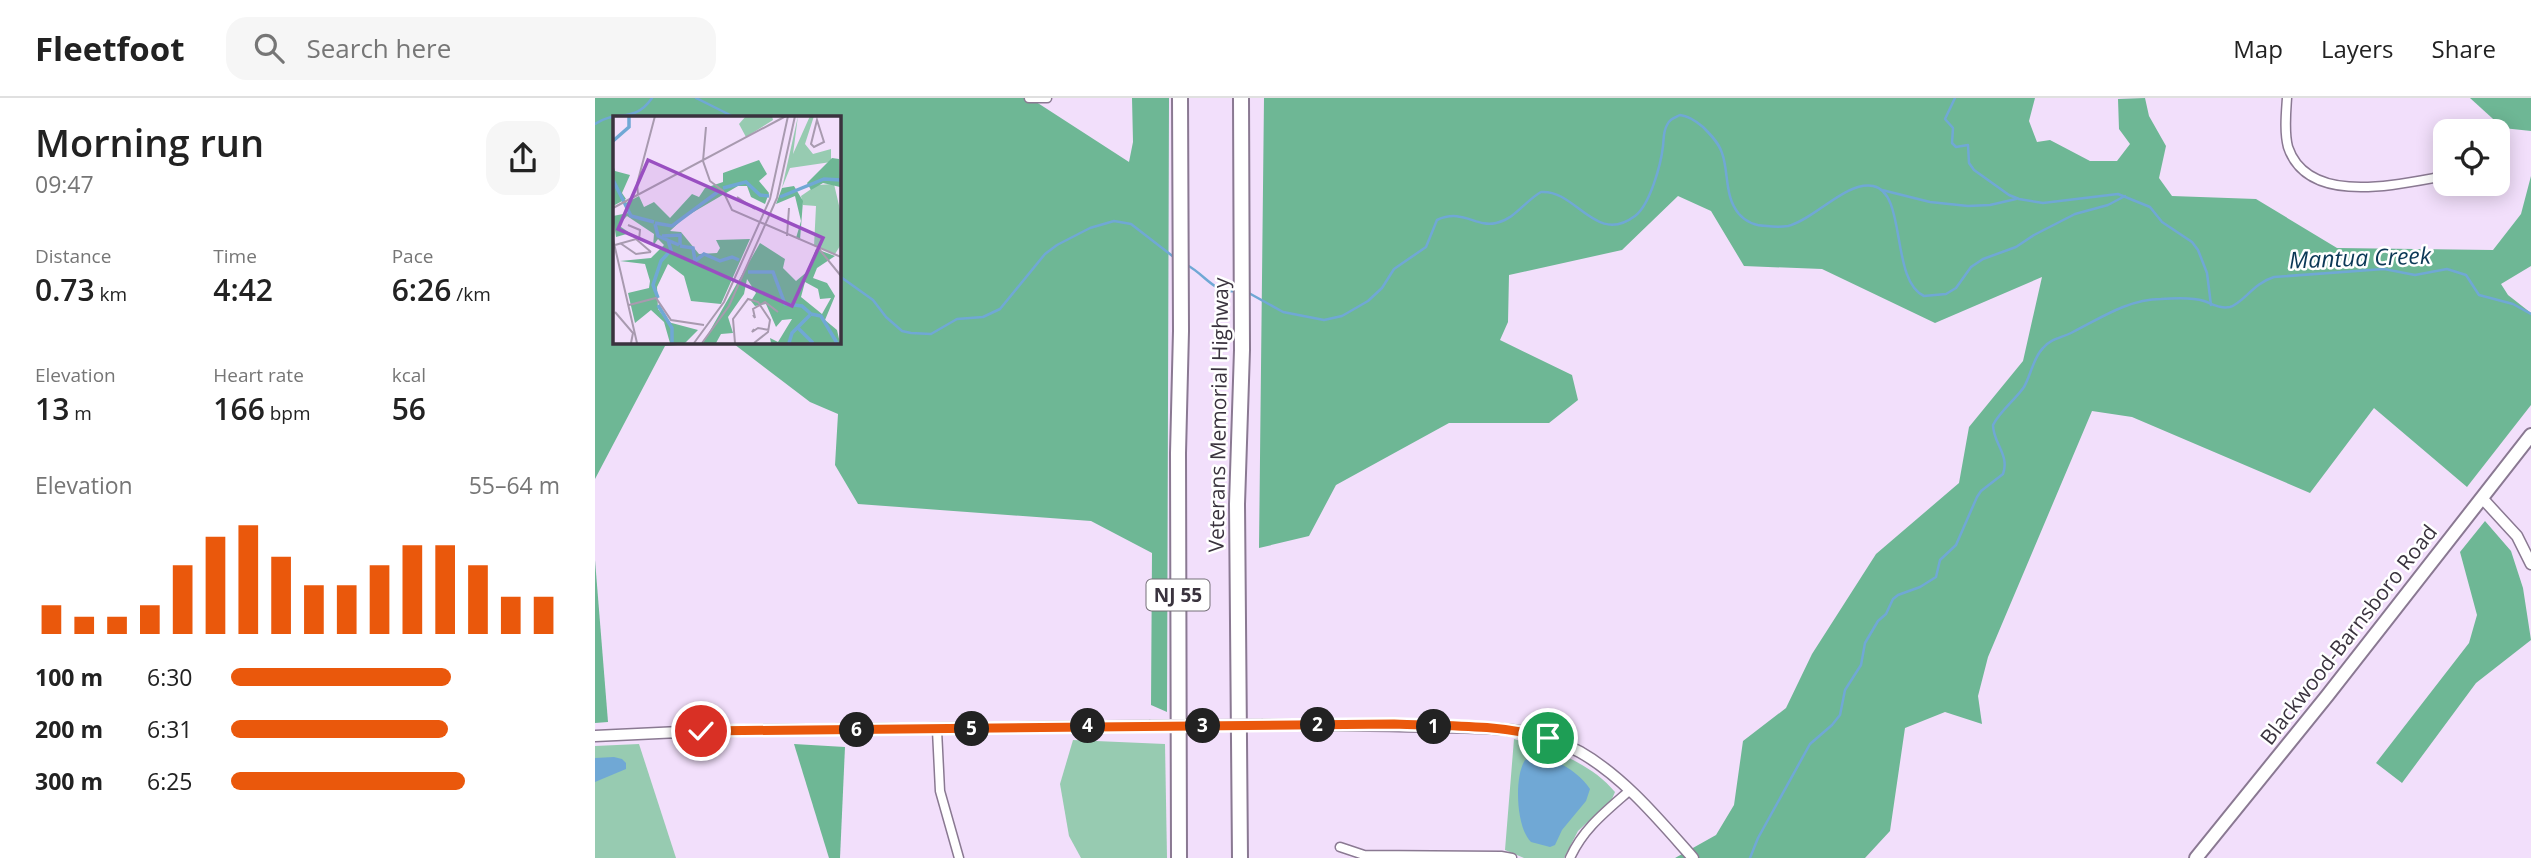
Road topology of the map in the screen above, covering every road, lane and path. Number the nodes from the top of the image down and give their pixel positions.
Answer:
1 (1029, 98) edge
2 (1046, 98) edge
3 (1180, 98) edge
4 (1241, 98) edge
5 (2287, 98) edge
6 (2433, 178) edge
7 (2531, 435) edge
8 (2482, 498) junction
9 (2531, 565) edge
10 (937, 730) junction
11 (595, 736) edge
12 (1629, 791) junction
13 (1340, 847) dead end
14 (958, 858) edge
15 (1179, 858) edge
16 (1240, 858) edge
17 (1512, 858) edge
18 (1570, 858) edge
19 (1693, 858) edge
20 (2196, 858) edge

1 - 2 street
3 - 15 highway, Veterans Memorial Highway / NJ 55
4 - 16 highway, Veterans Memorial Highway / NJ 55
5 - 6 street
7 - 8 main road, Blackwood-Barnsboro Road
8 - 9 street
8 - 20 main road, Blackwood-Barnsboro Road
10 - 11 street
10 - 12 street, bridge
10 - 14 street
12 - 18 street
12 - 19 street
13 - 17 street

